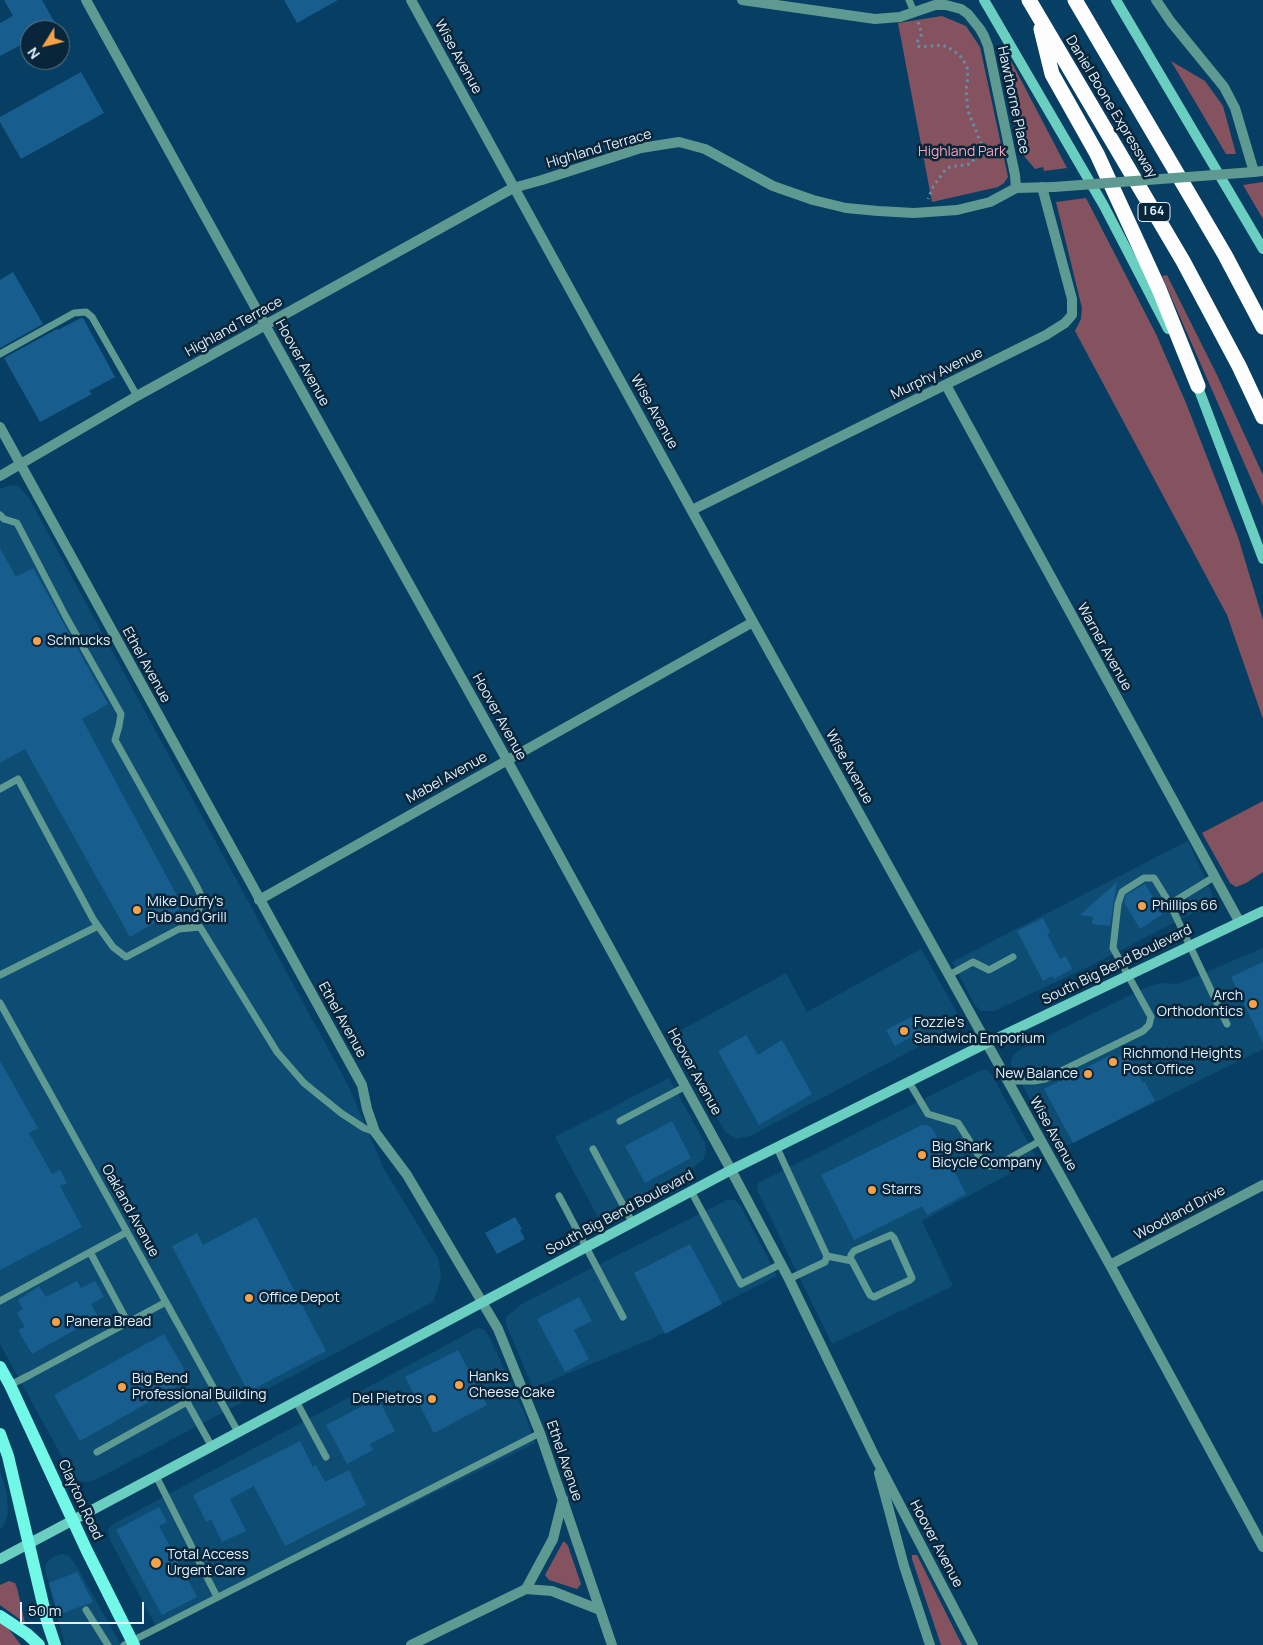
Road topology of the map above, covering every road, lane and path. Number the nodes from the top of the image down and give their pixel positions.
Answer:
1 (86, 0) edge
2 (411, 0) edge
3 (742, 0) edge
4 (909, 0) edge
5 (984, 0) edge
6 (1075, 0) edge
7 (1116, 0) edge
8 (1156, 0) edge
9 (1033, 6) edge
10 (914, 12) junction
11 (1258, 171) edge
12 (513, 188) junction
13 (1016, 188) junction
14 (1042, 188) junction
15 (927, 202) dead end
16 (1263, 249) edge
17 (265, 325) junction
18 (1263, 327) edge
19 (0, 354) edge
20 (946, 385) junction
21 (1198, 386) junction
22 (137, 396) junction
23 (1263, 417) edge
24 (0, 427) edge
25 (20, 464) junction
26 (0, 476) edge
27 (692, 510) junction
28 (0, 515) edge
29 (1263, 559) edge
30 (753, 622) junction
31 (508, 760) junction
32 (0, 789) edge
33 (1214, 877) junction
34 (259, 900) junction
35 (1170, 904) junction
36 (1263, 911) edge
37 (1240, 921) junction
38 (98, 926) junction
39 (189, 928) junction
40 (1190, 945) junction
41 (1013, 957) dead end
42 (949, 975) junction
43 (0, 976) edge
44 (1128, 976) junction
45 (0, 1003) edge
46 (1227, 1024) dead end
47 (987, 1043) junction
48 (1008, 1081) junction
49 (908, 1082) junction
50 (686, 1086) junction
51 (620, 1121) dead end
52 (375, 1132) junction
53 (1040, 1141) junction
54 (777, 1148) junction
55 (593, 1149) dead end
56 (731, 1170) junction
57 (1263, 1185) edge
58 (691, 1191) junction
59 (559, 1196) dead end
60 (632, 1222) junction
61 (127, 1232) junction
62 (586, 1246) junction
63 (90, 1252) junction
64 (827, 1256) junction
65 (850, 1260) junction
66 (781, 1264) junction
67 (1110, 1265) junction
68 (789, 1279) junction
69 (0, 1301) edge
70 (166, 1302) junction
71 (481, 1302) junction
72 (622, 1317) dead end
73 (128, 1323) junction
74 (0, 1367) edge
75 (10, 1385) junction
76 (296, 1401) junction
77 (238, 1432) junction
78 (540, 1433) junction
79 (0, 1434) edge
80 (212, 1447) junction
81 (97, 1452) dead end
82 (874, 1455) junction
83 (326, 1457) dead end
84 (156, 1476) junction
85 (563, 1499) junction
86 (73, 1520) junction
87 (29, 1544) junction
88 (1263, 1547) edge
89 (0, 1559) edge
90 (526, 1589) junction
91 (217, 1597) junction
92 (86, 1610) dead end
93 (600, 1610) junction
94 (0, 1616) edge
95 (130, 1644) edge
96 (39, 1645) edge
97 (55, 1645) edge
98 (108, 1645) edge
99 (411, 1645) edge
100 (612, 1645) edge
101 (930, 1645) edge
102 (973, 1645) edge

1 - 17 street, Hoover Avenue
2 - 12 street, Wise Avenue
3 - 10 street, Hawthorne Place
4 - 10 lane
5 - 21 main road
6 - 18 highway, Daniel Boone Expressway
7 - 16 main road
8 - 11 street
9 - 21 highway
9 - 23 highway, Daniel Boone Expressway / I 64
10 - 13 street, Hawthorne Place
10 - 15 path
11 - 14 street, Highland Terrace, bridge
12 - 13 street, Highland Terrace
12 - 17 street, Highland Terrace
12 - 27 street, Wise Avenue
13 - 14 street, Highland Terrace
14 - 20 street, Murphy Avenue
17 - 22 street, Highland Terrace
17 - 31 street, Hoover Avenue
19 - 22 lane
20 - 27 street, Murphy Avenue
20 - 33 street, Warner Avenue
21 - 29 main road
22 - 25 street, Highland Terrace
24 - 25 street, Ethel Avenue
25 - 26 street, Highland Terrace
25 - 34 street, Ethel Avenue
27 - 30 street, Wise Avenue
28 - 39 lane
30 - 31 street, Mabel Avenue
30 - 42 street, Wise Avenue
31 - 34 street, Mabel Avenue
31 - 50 street, Hoover Avenue
32 - 38 lane
33 - 35 lane
33 - 37 street, Warner Avenue
34 - 52 street, Ethel Avenue
35 - 40 lane
35 - 44 lane
36 - 37 main road, South Big Bend Boulevard
37 - 40 main road, South Big Bend Boulevard
38 - 39 lane
38 - 43 lane
39 - 52 lane
40 - 44 main road, South Big Bend Boulevard
40 - 46 lane
41 - 42 lane
42 - 47 street, Wise Avenue
44 - 47 main road, South Big Bend Boulevard
44 - 48 lane
45 - 61 lane, Oakland Avenue
47 - 48 street, Wise Avenue
47 - 49 main road, South Big Bend Boulevard
48 - 53 street, Wise Avenue
49 - 53 lane
49 - 54 main road, South Big Bend Boulevard
50 - 51 lane
50 - 56 street, Hoover Avenue
52 - 71 street, Ethel Avenue
53 - 67 street, Wise Avenue
54 - 56 main road, South Big Bend Boulevard
54 - 64 lane
55 - 60 lane
56 - 58 main road, South Big Bend Boulevard
56 - 66 street, Hoover Avenue
57 - 67 street, Woodland Drive
58 - 60 main road, South Big Bend Boulevard
58 - 66 lane
59 - 62 lane
60 - 62 main road, South Big Bend Boulevard
61 - 63 lane
61 - 70 lane, Oakland Avenue
62 - 71 main road, South Big Bend Boulevard
62 - 72 lane
63 - 69 lane
63 - 73 lane
64 - 65 lane
64 - 68 lane
65 - 65 lane
66 - 68 street, Hoover Avenue
67 - 88 street, Wise Avenue
68 - 82 street, Hoover Avenue
70 - 73 lane
70 - 77 lane, Oakland Avenue
71 - 76 main road, South Big Bend Boulevard
71 - 78 street, Ethel Avenue
73 - 75 lane
74 - 75 main road, Clayton Road
75 - 86 main road, Clayton Road
76 - 77 main road, South Big Bend Boulevard
76 - 83 lane
77 - 80 main road, South Big Bend Boulevard
78 - 85 street, Ethel Avenue
78 - 91 lane
79 - 87 main road
80 - 81 lane
80 - 84 main road, South Big Bend Boulevard
82 - 101 street, Hoover Avenue
82 - 102 street, Hoover Avenue
84 - 86 main road, South Big Bend Boulevard
84 - 91 lane
85 - 90 street
85 - 93 street, Ethel Avenue
86 - 87 main road, South Big Bend Boulevard
86 - 95 main road, Clayton Road
87 - 89 main road, South Big Bend Boulevard
87 - 97 main road
90 - 93 street
90 - 99 street
91 - 95 lane
92 - 98 lane
93 - 100 street, Ethel Avenue
94 - 96 main road

